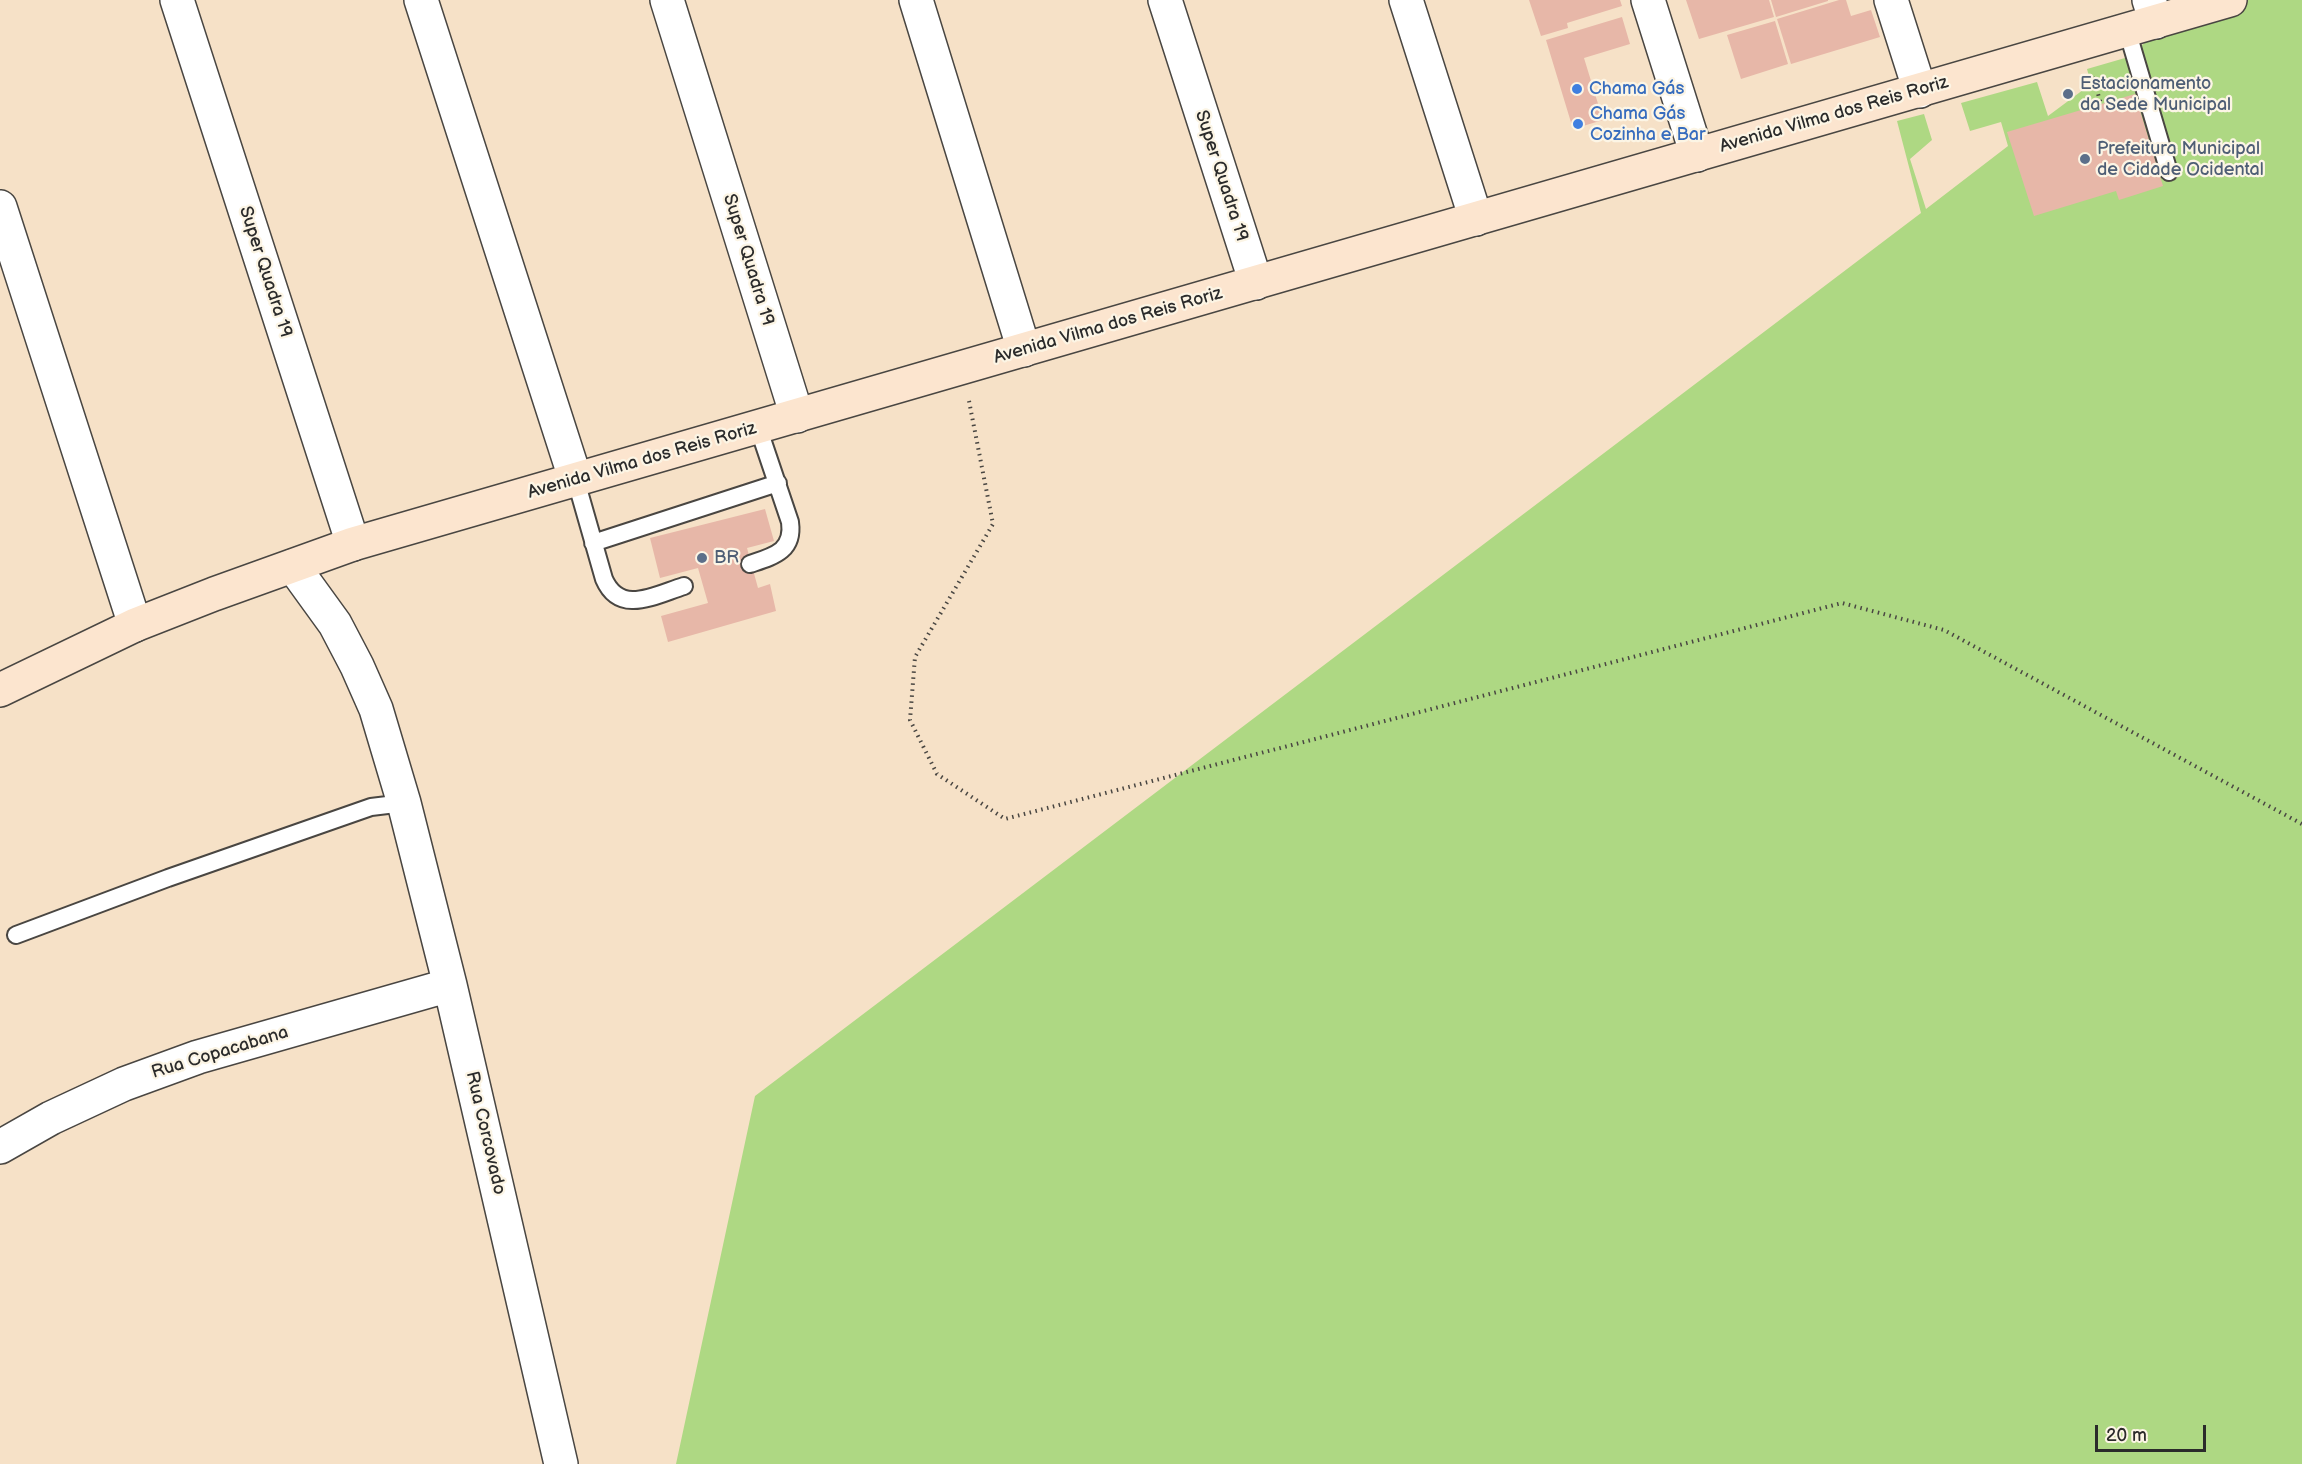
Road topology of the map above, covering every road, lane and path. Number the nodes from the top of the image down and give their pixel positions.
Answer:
1 (177, 0) edge
2 (421, 0) edge
3 (667, 0) edge
4 (916, 0) edge
5 (1165, 0) edge
6 (1406, 0) edge
7 (1648, 0) edge
8 (1891, 0) edge
9 (2230, 0) edge
10 (2144, 17) edge
11 (2092, 74) dead end
12 (1920, 91) junction
13 (2101, 104) dead end
14 (1697, 155) junction
15 (2169, 172) dead end
16 (0, 207) edge
17 (1476, 219) junction
18 (1256, 283) junction
19 (1024, 350) junction
20 (962, 368) junction
21 (797, 416) junction
22 (758, 427) junction
23 (576, 481) junction
24 (778, 483) junction
25 (593, 543) junction
26 (353, 544) junction
27 (750, 564) dead end
28 (293, 566) junction
29 (684, 586) dead end
30 (135, 625) junction
31 (0, 690) edge
32 (404, 803) junction
33 (2302, 824) edge
34 (16, 935) dead end
35 (450, 985) junction
36 (0, 1147) edge
37 (561, 1464) edge

1 - 26 street, Super Quadra 19
2 - 23 street
3 - 21 street, Super Quadra 19
4 - 19 street
5 - 18 street, Super Quadra 19
6 - 17 street
7 - 14 street
8 - 12 street
9 - 10 main road, Avenida Vilma dos Reis Roriz
10 - 12 main road, Avenida Vilma dos Reis Roriz
10 - 15 lane
11 - 13 path
12 - 14 main road, Avenida Vilma dos Reis Roriz
14 - 17 main road, Avenida Vilma dos Reis Roriz
16 - 30 street
17 - 18 main road, Avenida Vilma dos Reis Roriz
18 - 19 main road, Avenida Vilma dos Reis Roriz
19 - 20 main road, Avenida Vilma dos Reis Roriz
20 - 21 main road, Avenida Vilma dos Reis Roriz
20 - 33 path
21 - 22 main road, Avenida Vilma dos Reis Roriz
22 - 23 main road, Avenida Vilma dos Reis Roriz
22 - 24 lane
23 - 25 lane
23 - 26 main road, Avenida Vilma dos Reis Roriz
24 - 25 lane
24 - 27 lane
25 - 29 lane
26 - 28 main road, Avenida Vilma dos Reis Roriz
28 - 30 main road, Avenida Vilma dos Reis Roriz
28 - 32 street, Rua Corcovado
30 - 31 main road, Avenida Vilma dos Reis Roriz
32 - 34 lane
32 - 35 street, Rua Corcovado
35 - 36 street, Rua Copacabana
35 - 37 street, Rua Corcovado

